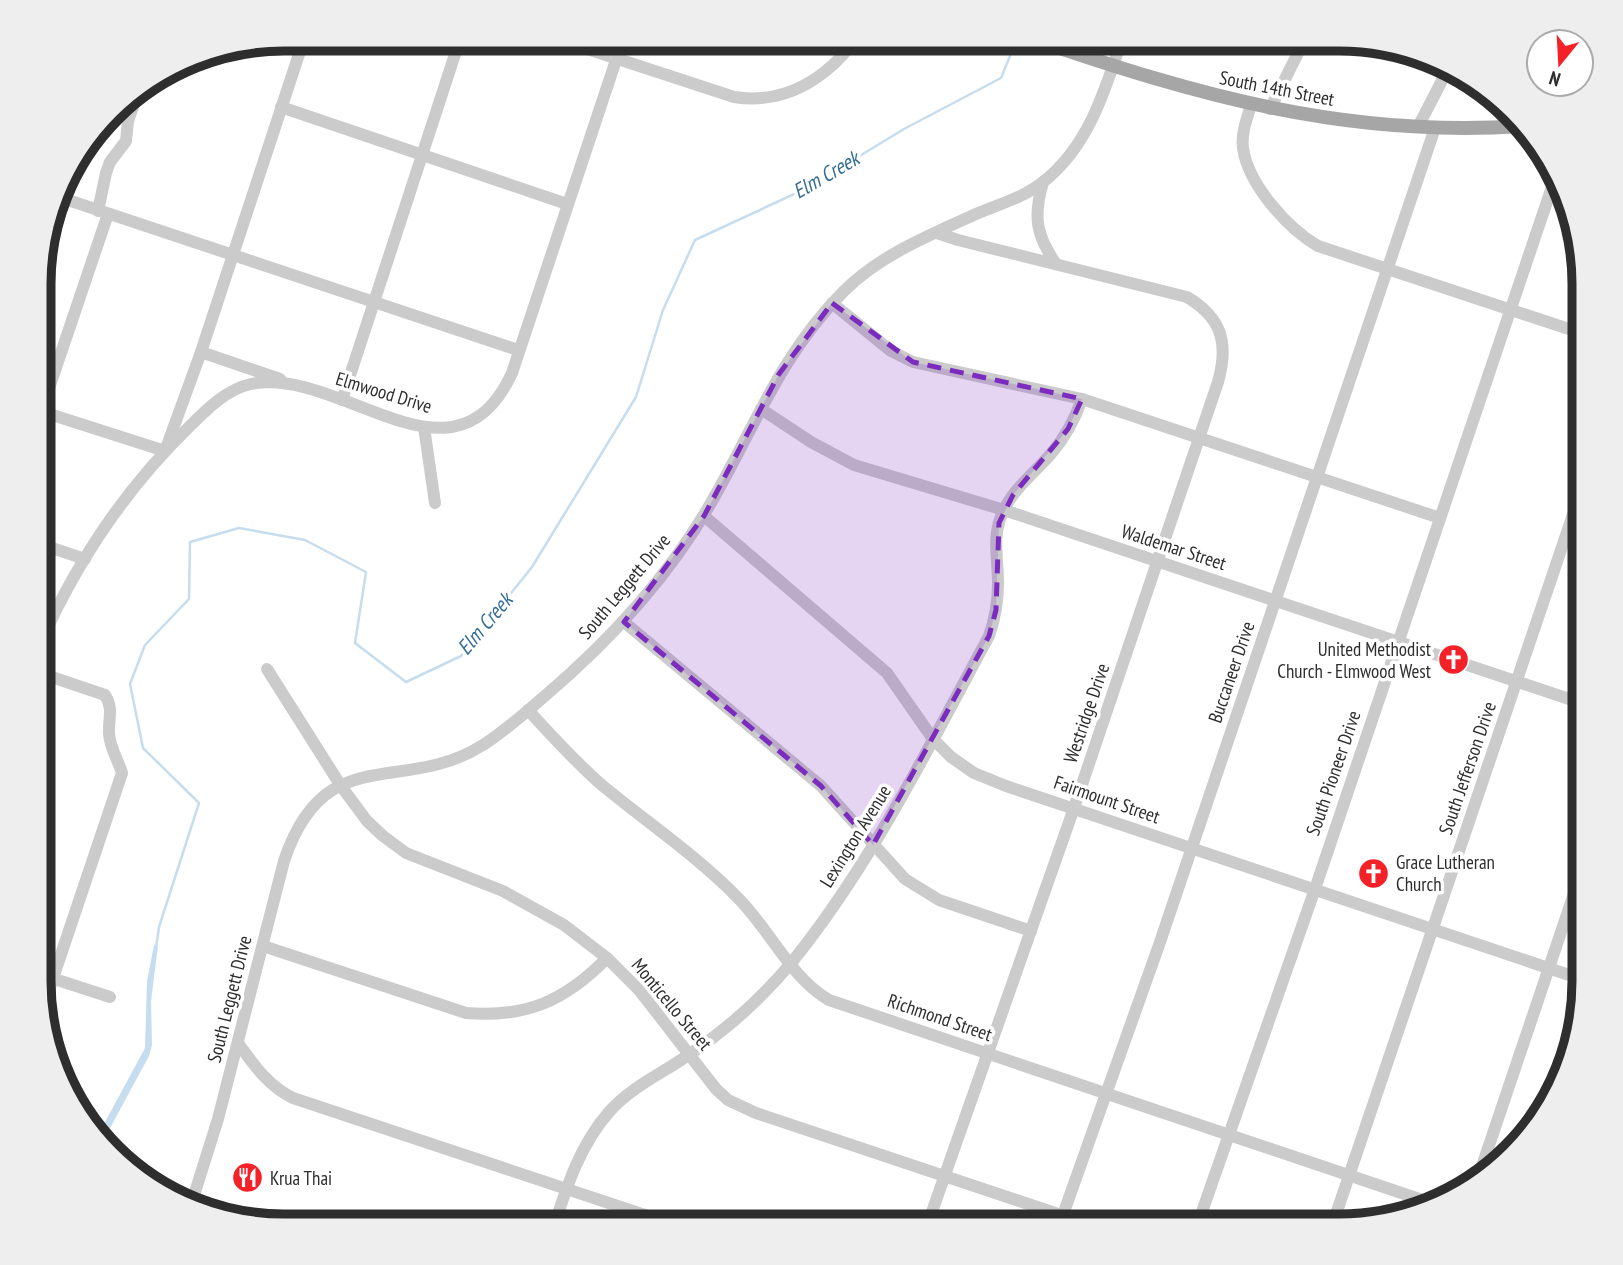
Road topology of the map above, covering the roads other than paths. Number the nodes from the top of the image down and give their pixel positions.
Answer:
1 (300, 51) edge
2 (456, 51) edge
3 (592, 51) edge
4 (619, 51) edge
5 (845, 51) edge
6 (1068, 51) edge
7 (1118, 51) edge
8 (1299, 51) edge
9 (616, 59) junction
10 (1113, 66) junction
11 (1444, 76) edge
12 (133, 105) edge
13 (1251, 105) junction
14 (281, 107) junction
15 (1270, 109) junction
16 (1511, 126) edge
17 (1418, 127) junction
18 (1435, 128) junction
19 (422, 154) junction
20 (1043, 182) junction
21 (1551, 189) edge
22 (67, 200) edge
23 (567, 204) junction
24 (103, 212) junction
25 (937, 233) junction
26 (232, 255) junction
27 (1056, 264) junction
28 (1387, 269) junction
29 (374, 302) junction
30 (832, 303) junction
31 (1511, 310) junction
32 (1572, 330) edge
33 (518, 350) junction
34 (201, 352) junction
35 (51, 379) edge
36 (297, 385) junction
37 (1082, 399) junction
38 (342, 400) junction
39 (761, 409) junction
40 (51, 414) edge
41 (424, 427) junction
42 (1198, 437) junction
43 (165, 451) junction
44 (1317, 477) junction
45 (435, 503) dead end
46 (1004, 510) junction
47 (704, 516) junction
48 (1572, 517) edge
49 (1440, 518) junction
50 (51, 548) edge
51 (85, 559) junction
52 (1157, 561) junction
53 (1275, 600) junction
54 (51, 621) edge
55 (624, 622) junction
56 (1398, 643) junction
57 (267, 669) dead end
58 (51, 677) edge
59 (1516, 681) junction
60 (1572, 700) edge
61 (528, 710) junction
62 (933, 739) junction
63 (341, 786) junction
64 (1074, 808) junction
65 (873, 845) junction
66 (1192, 848) junction
67 (1315, 889) junction
68 (1572, 900) edge
69 (1433, 929) junction
70 (1031, 931) junction
71 (263, 946) junction
72 (607, 958) junction
73 (790, 963) junction
74 (1549, 968) junction
75 (1572, 976) edge
76 (53, 979) junction
77 (51, 985) edge
78 (110, 998) dead end
79 (238, 1043) junction
80 (691, 1054) junction
81 (988, 1054) junction
82 (1106, 1093) junction
83 (1229, 1134) junction
84 (1482, 1165) edge
85 (944, 1176) junction
86 (1349, 1176) junction
87 (566, 1189) junction
88 (194, 1197) edge
89 (1420, 1199) edge
90 (558, 1214) edge
91 (642, 1214) edge
92 (931, 1214) edge
93 (1043, 1214) edge
94 (1063, 1214) edge
95 (1201, 1214) edge
96 (1336, 1214) edge

1 - 14 street
2 - 19 street
3 - 9 street
4 - 9 street, Elmwood Drive
5 - 9 street
6 - 10 main road, South 14th Street
7 - 10 street, South Leggett Drive
8 - 15 street
9 - 23 street, Elmwood Drive
10 - 13 main road, South 14th Street
10 - 20 street, South Leggett Drive
11 - 17 street
12 - 24 street
13 - 15 main road, South 14th Street
13 - 28 street
14 - 19 street
14 - 26 street
15 - 17 main road, South 14th Street
16 - 18 main road, South 14th Street
17 - 18 main road, South 14th Street
18 - 28 street, Buccaneer Drive
19 - 23 street
19 - 29 street
20 - 25 street, South Leggett Drive
20 - 27 street
21 - 31 street, South Pioneer Drive
22 - 24 street
23 - 33 street, Elmwood Drive
24 - 26 street
24 - 35 street
25 - 27 street
25 - 30 street, South Leggett Drive
26 - 29 street
26 - 34 street
27 - 42 street, Westridge Drive
28 - 31 street
28 - 44 street, Buccaneer Drive
29 - 33 street
29 - 38 street
30 - 37 street
30 - 39 street, South Leggett Drive
31 - 32 street
31 - 49 street, South Pioneer Drive
33 - 41 street, Elmwood Drive
34 - 36 street
34 - 43 street
36 - 38 street, Elmwood Drive
36 - 43 street, Elmwood Drive
37 - 42 street
37 - 46 street, Lexington Avenue
38 - 41 street, Elmwood Drive
39 - 46 street, Waldemar Street
39 - 47 street, South Leggett Drive
40 - 43 street
41 - 45 street
42 - 44 street
42 - 52 street, Westridge Drive
43 - 51 street, Elmwood Drive
44 - 49 street
44 - 53 street, Buccaneer Drive
46 - 52 street, Waldemar Street
46 - 62 street, Lexington Avenue
47 - 55 street, South Leggett Drive
47 - 62 street, Fairmount Street
48 - 59 street, South Jefferson Drive
49 - 56 street, South Pioneer Drive
50 - 51 street
51 - 54 street, Elmwood Drive
52 - 53 street, Waldemar Street
52 - 64 street, Westridge Drive
53 - 56 street, Waldemar Street
53 - 66 street, Buccaneer Drive
55 - 61 street, South Leggett Drive
55 - 65 street
56 - 59 street, Waldemar Street
56 - 67 street, South Pioneer Drive
57 - 63 street, Monticello Street
58 - 76 street
59 - 60 street, Waldemar Street
59 - 69 street, South Jefferson Drive
61 - 63 street, South Leggett Drive
61 - 73 street, Richmond Street
62 - 64 street, Fairmount Street
62 - 65 street, Lexington Avenue
63 - 71 street, South Leggett Drive
63 - 72 street, Monticello Street
64 - 66 street, Fairmount Street
64 - 70 street, Westridge Drive
65 - 70 street
65 - 73 street, Lexington Avenue
66 - 67 street, Fairmount Street
66 - 82 street, Buccaneer Drive
67 - 69 street, Fairmount Street
67 - 83 street, South Pioneer Drive
68 - 74 street
69 - 74 street, Fairmount Street
69 - 86 street, South Jefferson Drive
70 - 81 street, Westridge Drive
71 - 72 street
71 - 79 street, South Leggett Drive
72 - 80 street, Monticello Street
73 - 80 street, Lexington Avenue
73 - 81 street, Richmond Street
74 - 75 street, Fairmount Street
74 - 84 street
76 - 77 street
76 - 78 street
79 - 87 street
79 - 88 street, South Leggett Drive
80 - 85 street, Monticello Street
80 - 87 street, Lexington Avenue
81 - 82 street, Richmond Street
81 - 85 street, Westridge Drive
82 - 83 street, Richmond Street
82 - 94 street, Buccaneer Drive
83 - 86 street, Richmond Street
83 - 95 street, South Pioneer Drive
85 - 92 street, Westridge Drive
85 - 93 street, Monticello Street
86 - 89 street, Richmond Street
86 - 96 street, South Jefferson Drive
87 - 90 street, Lexington Avenue
87 - 91 street

